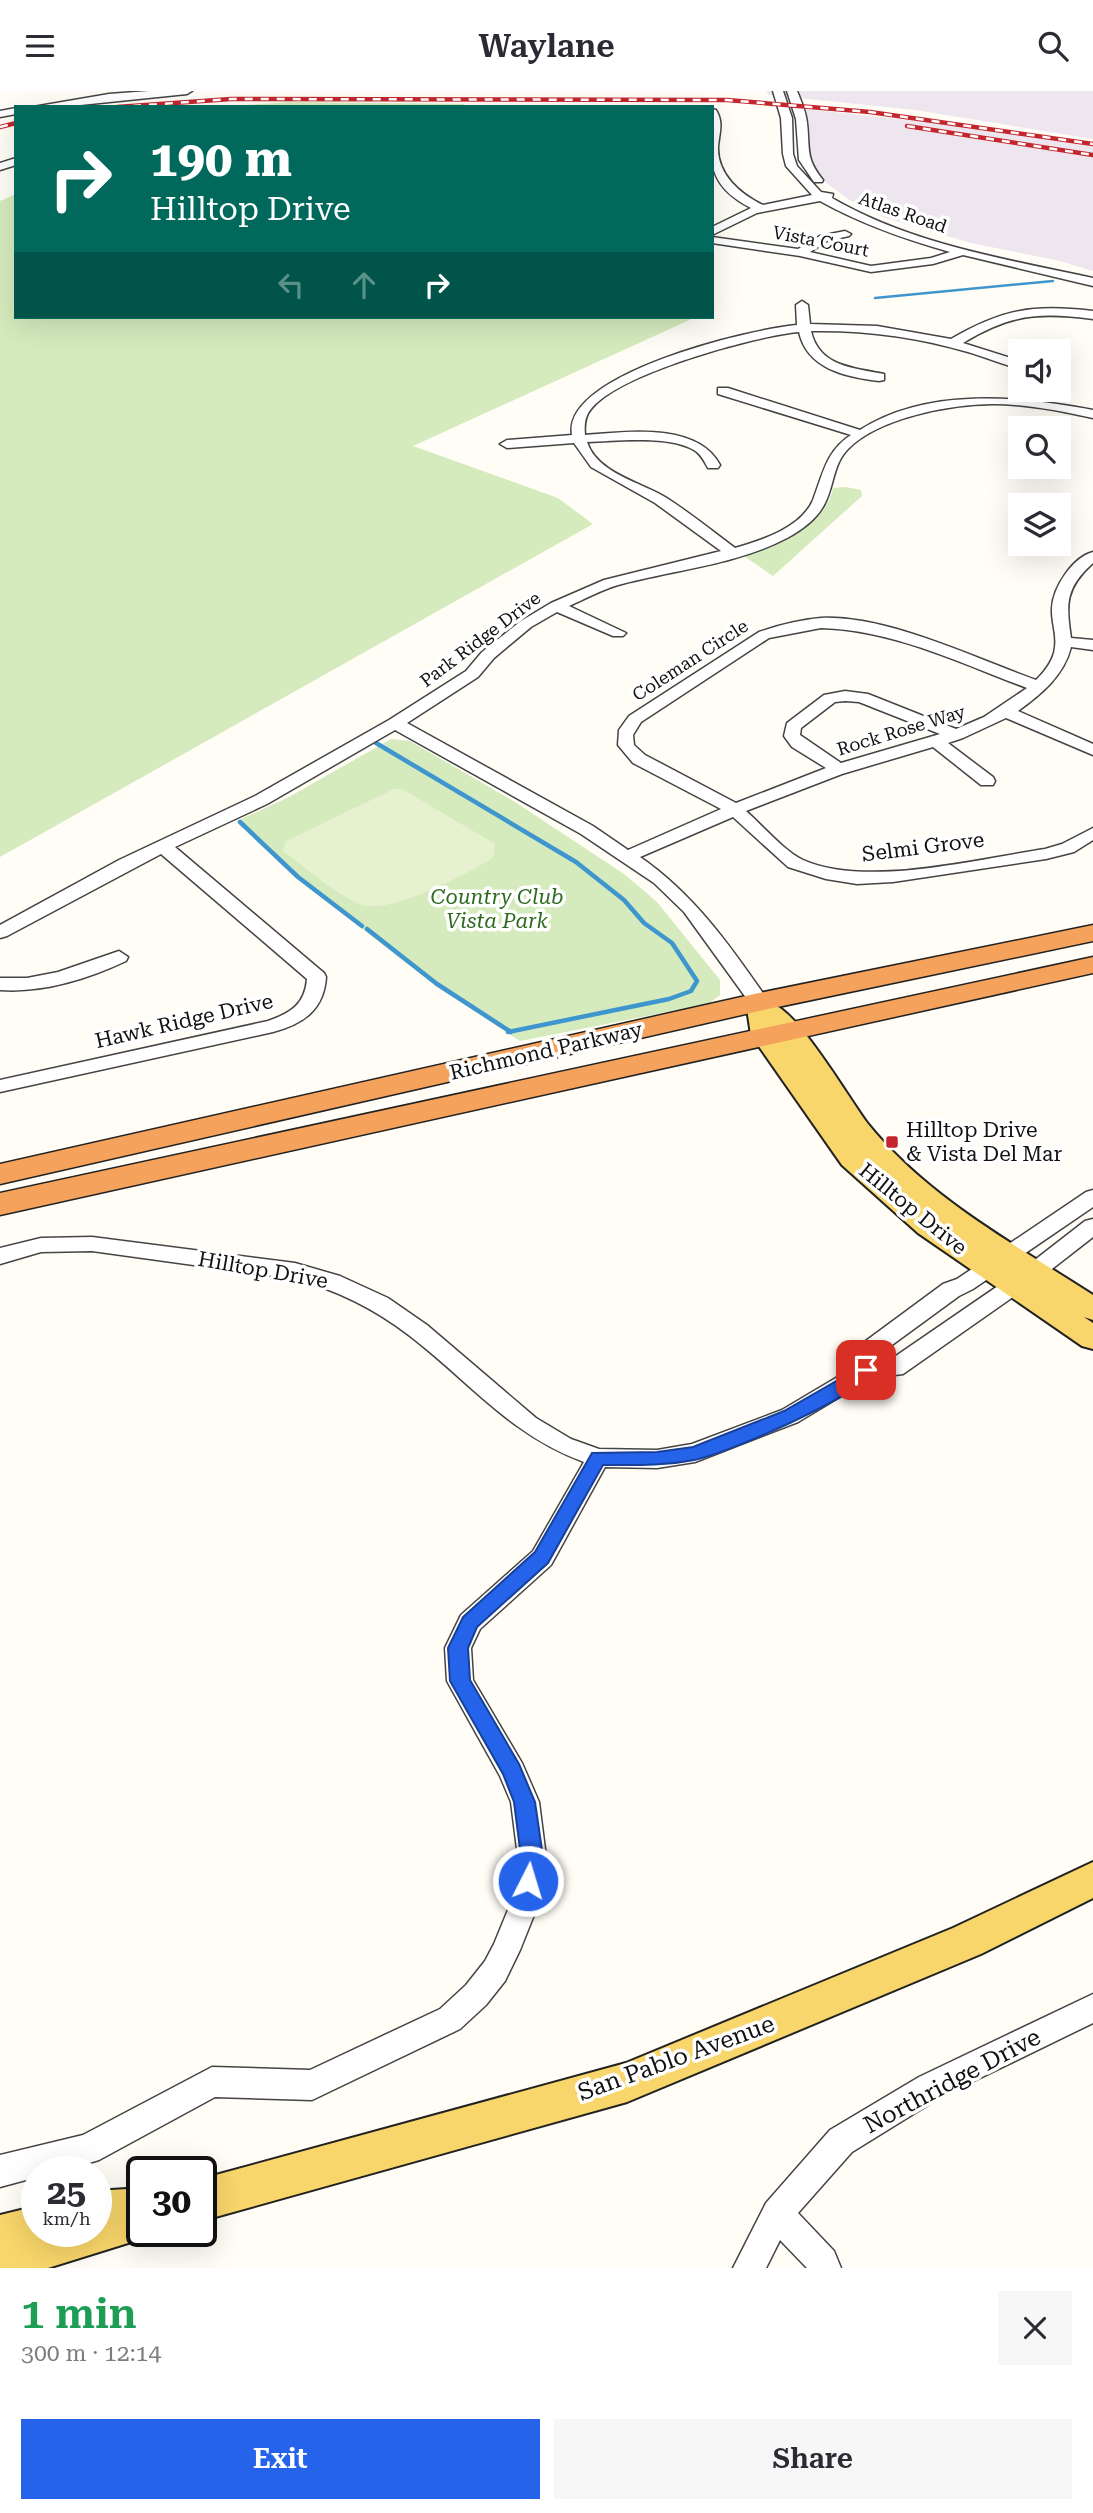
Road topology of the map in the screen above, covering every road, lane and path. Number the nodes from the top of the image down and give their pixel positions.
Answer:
1 (187, 91) edge
2 (778, 91) edge
3 (792, 91) edge
4 (51, 105) edge
5 (714, 115) edge
6 (714, 143) edge
7 (714, 157) edge
8 (717, 176) edge
9 (835, 195) junction
10 (821, 197) junction
11 (761, 208) junction
12 (714, 231) edge
13 (845, 234) dead end
14 (714, 240) edge
15 (964, 251) junction
16 (800, 253) junction
17 (1093, 275) edge
18 (1093, 282) edge
19 (802, 305) dead end
20 (1093, 315) edge
21 (804, 327) junction
22 (952, 344) junction
23 (1008, 361) edge
24 (879, 377) dead end
25 (723, 391) dead end
26 (1008, 399) edge
27 (1058, 402) edge
28 (1093, 414) edge
29 (860, 433) junction
30 (579, 441) junction
31 (507, 444) dead end
32 (713, 465) dead end
33 (733, 553) junction
34 (1093, 556) edge
35 (556, 606) junction
36 (618, 633) dead end
37 (1064, 642) junction
38 (1093, 645) edge
39 (1039, 687) junction
40 (1007, 712) junction
41 (395, 723) junction
42 (957, 735) junction
43 (938, 743) junction
44 (1093, 750) edge
45 (840, 769) junction
46 (987, 781) dead end
47 (734, 809) junction
48 (1093, 833) edge
49 (163, 846) junction
50 (628, 856) junction
51 (0, 932) edge
52 (1093, 933) edge
53 (119, 957) dead end
54 (1093, 965) edge
55 (0, 984) edge
56 (759, 1002) junction
57 (777, 1033) junction
58 (0, 1086) edge
59 (0, 1174) edge
60 (1093, 1197) edge
61 (0, 1204) edge
62 (1093, 1226) edge
63 (0, 1255) edge
64 (999, 1261) junction
65 (1024, 1277) junction
66 (1093, 1309) edge
67 (1093, 1338) edge
68 (866, 1370) junction
69 (598, 1458) junction
70 (1093, 1878) edge
71 (1093, 2008) edge
72 (0, 2171) edge
73 (217, 2196) edge
74 (777, 2214) junction
75 (126, 2225) edge
76 (21, 2231) edge
77 (0, 2236) edge
78 (0, 2261) edge
79 (749, 2268) edge
80 (825, 2268) edge

1 - 4 street
2 - 10 street, Atlas Road
3 - 9 street, Atlas Road
5 - 6 street
7 - 8 street
8 - 11 street
9 - 10 street
9 - 17 street, Atlas Road
10 - 11 street
10 - 15 street, Atlas Road
11 - 12 street
13 - 16 street
14 - 16 street, Vista Court
15 - 16 street, Vista Court
15 - 18 street, Atlas Road
19 - 21 street
20 - 22 street
21 - 22 street
21 - 24 street
21 - 30 street
22 - 23 street
25 - 29 street
26 - 29 street, Park Ridge Drive
27 - 28 street, Park Ridge Drive
29 - 33 street, Park Ridge Drive
30 - 31 street
30 - 32 street
30 - 33 street
33 - 35 street, Park Ridge Drive
34 - 37 street
35 - 36 street
35 - 41 street, Park Ridge Drive
37 - 38 street
37 - 39 street, Rock Rose Way
39 - 40 street, Rock Rose Way
39 - 47 street, Coleman Circle
40 - 42 street, Rock Rose Way
40 - 44 street
41 - 49 street, Park Ridge Drive
41 - 50 street, Hilltop Drive
42 - 43 street, Rock Rose Way
42 - 45 street
43 - 45 street, Rock Rose Way
43 - 46 street
45 - 47 street, Rock Rose Way
47 - 48 street, Selmi Grove
47 - 50 street, Rock Rose Way
49 - 51 street, Park Ridge Drive
49 - 58 street, Hawk Ridge Drive
50 - 56 street, Hilltop Drive
52 - 56 highway, Richmond Parkway
53 - 55 street
54 - 57 highway, Richmond Parkway
56 - 57 main road, Hilltop Drive
56 - 59 highway, Richmond Parkway
57 - 61 highway, Richmond Parkway
57 - 64 main road, Hilltop Drive
60 - 64 street
62 - 65 street
63 - 69 street, Hilltop Drive
64 - 65 main road, Hilltop Drive
64 - 68 street
65 - 66 main road, Hilltop Drive
65 - 67 main road, Hilltop Drive
65 - 68 street
68 - 69 street, Hilltop Drive
69 - 72 street
70 - 73 main road, San Pablo Avenue
71 - 74 street, Northridge Drive
74 - 79 street, Northridge Drive
74 - 80 street
75 - 78 main road
76 - 77 main road

